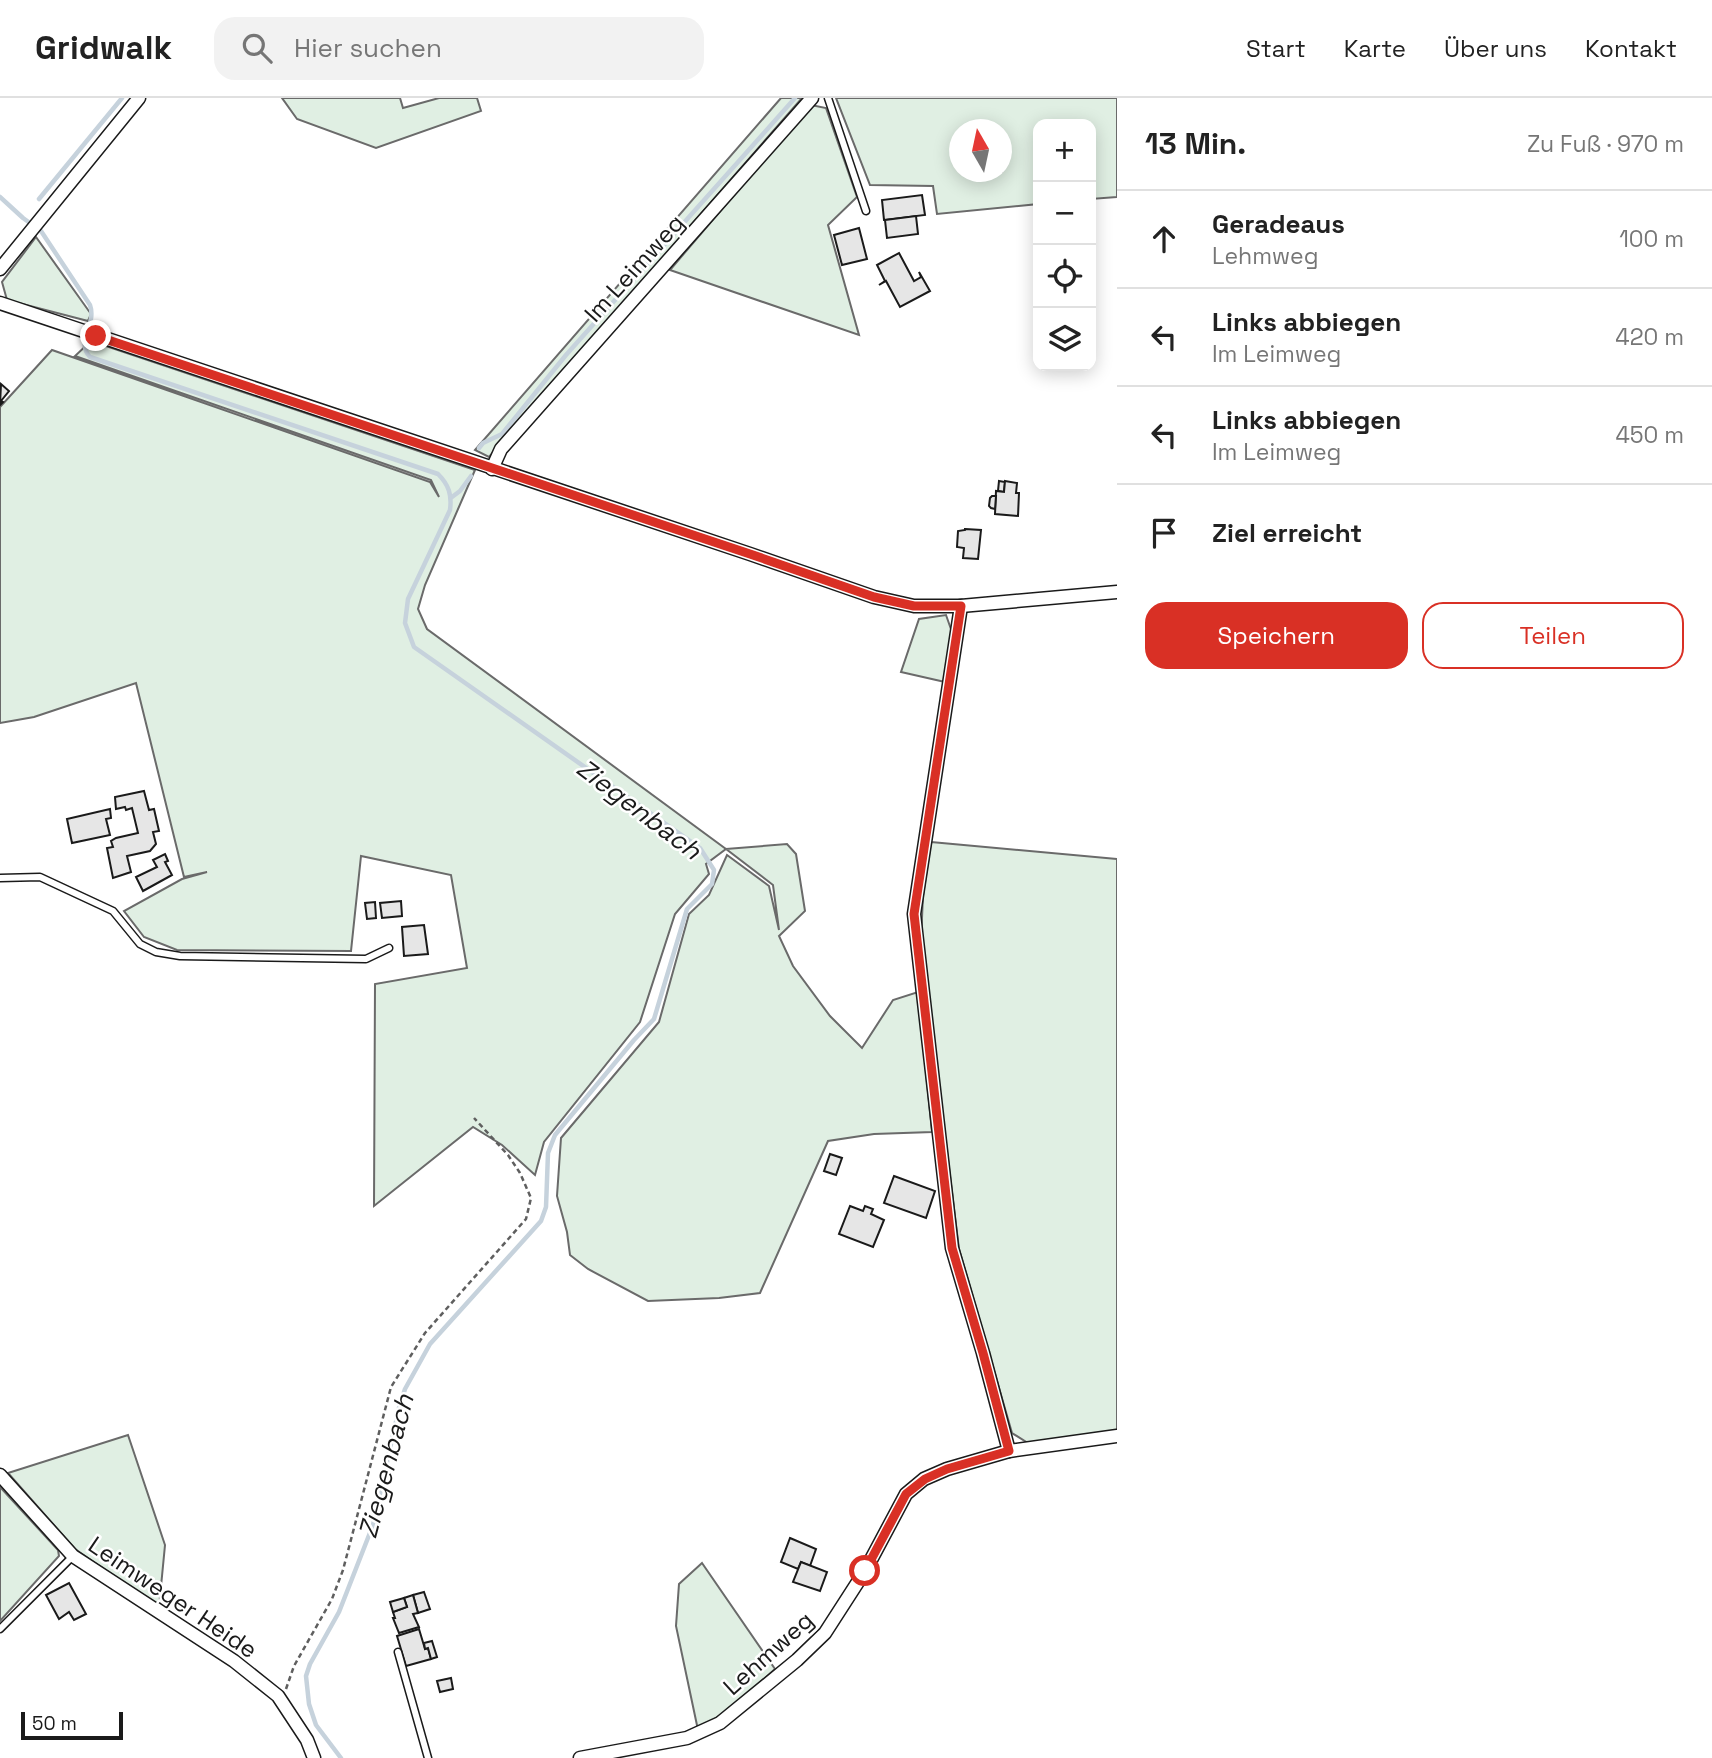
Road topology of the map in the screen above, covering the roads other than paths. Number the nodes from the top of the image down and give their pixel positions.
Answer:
1 (139, 98) edge
2 (812, 98) edge
3 (828, 98) edge
4 (866, 211) dead end
5 (0, 269) edge
6 (0, 303) edge
7 (492, 469) junction
8 (1117, 592) edge
9 (961, 606) junction
10 (0, 878) edge
11 (389, 948) dead end
12 (1117, 1436) edge
13 (1009, 1451) junction
14 (0, 1475) edge
15 (73, 1556) junction
16 (0, 1629) edge
17 (398, 1653) dead end
18 (314, 1758) edge
19 (428, 1758) edge
20 (580, 1758) edge

1 - 5 street
2 - 7 street, Im Leimweg
3 - 4 lane
6 - 7 street
7 - 9 street
8 - 9 street
9 - 13 street
10 - 11 lane
12 - 13 street, Lehmweg
13 - 20 street, Lehmweg
14 - 15 street, Leimweger Heide
15 - 16 lane
15 - 18 street, Leimweger Heide
17 - 19 lane

